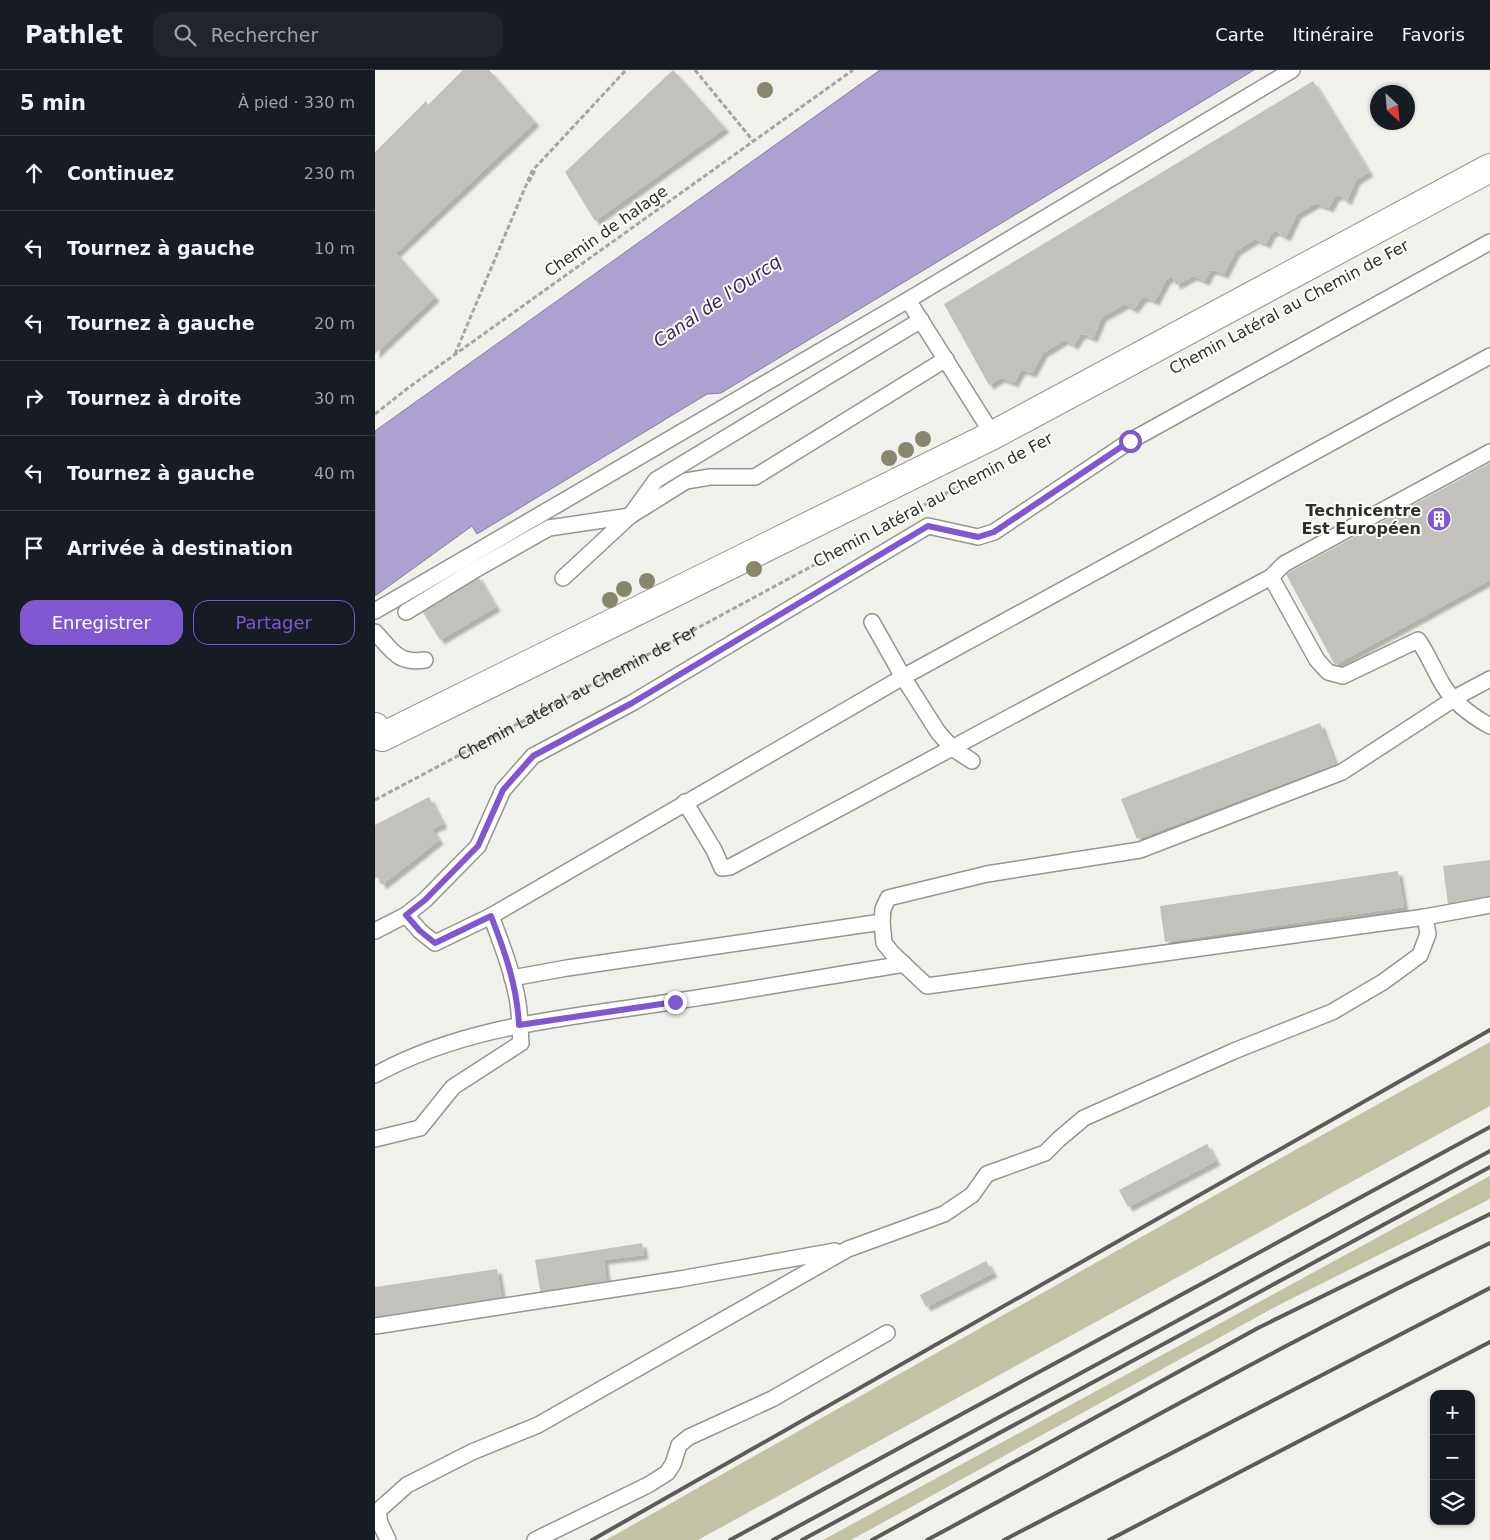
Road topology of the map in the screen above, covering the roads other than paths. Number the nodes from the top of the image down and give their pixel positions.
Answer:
1 (1292, 70) edge
2 (1490, 168) edge
3 (1490, 242) edge
4 (909, 300) junction
5 (921, 320) junction
6 (1490, 356) edge
7 (946, 359) junction
8 (993, 435) junction
9 (1490, 452) edge
10 (630, 516) junction
11 (1271, 577) junction
12 (563, 578) dead end
13 (375, 611) edge
14 (406, 612) dead end
15 (872, 622) dead end
16 (375, 632) edge
17 (425, 660) dead end
18 (903, 677) junction
19 (1490, 679) edge
20 (1455, 699) junction
21 (1490, 726) edge
22 (377, 735) edge
23 (952, 748) junction
24 (972, 761) dead end
25 (685, 802) junction
26 (1490, 905) edge
27 (406, 915) junction
28 (491, 916) junction
29 (1425, 918) junction
30 (882, 922) junction
31 (375, 931) edge
32 (904, 964) junction
33 (512, 978) junction
34 (519, 1025) junction
35 (375, 1075) edge
36 (375, 1139) edge
37 (848, 1249) junction
38 (375, 1326) edge
39 (887, 1333) dead end
40 (388, 1540) edge
41 (535, 1540) edge

1 - 4 lane
2 - 8 street, Chemin Latéral au Chemin de Fer
3 - 27 lane
4 - 5 lane
4 - 13 lane
5 - 7 lane
5 - 10 lane
6 - 18 lane
7 - 8 lane
7 - 10 lane
8 - 22 street, Chemin Latéral au Chemin de Fer
9 - 11 lane
10 - 12 lane
10 - 14 lane
11 - 20 lane
11 - 23 lane
15 - 18 lane
16 - 17 lane
18 - 23 lane
18 - 25 lane
19 - 20 lane
20 - 21 lane
20 - 30 lane
23 - 24 lane
23 - 25 lane
25 - 28 lane
26 - 29 lane
27 - 28 lane
27 - 31 lane
28 - 33 lane
29 - 32 lane
29 - 37 lane
30 - 32 lane
30 - 33 lane
32 - 34 lane
33 - 34 lane
34 - 35 lane
34 - 36 lane
37 - 38 lane
37 - 40 lane
39 - 41 lane

